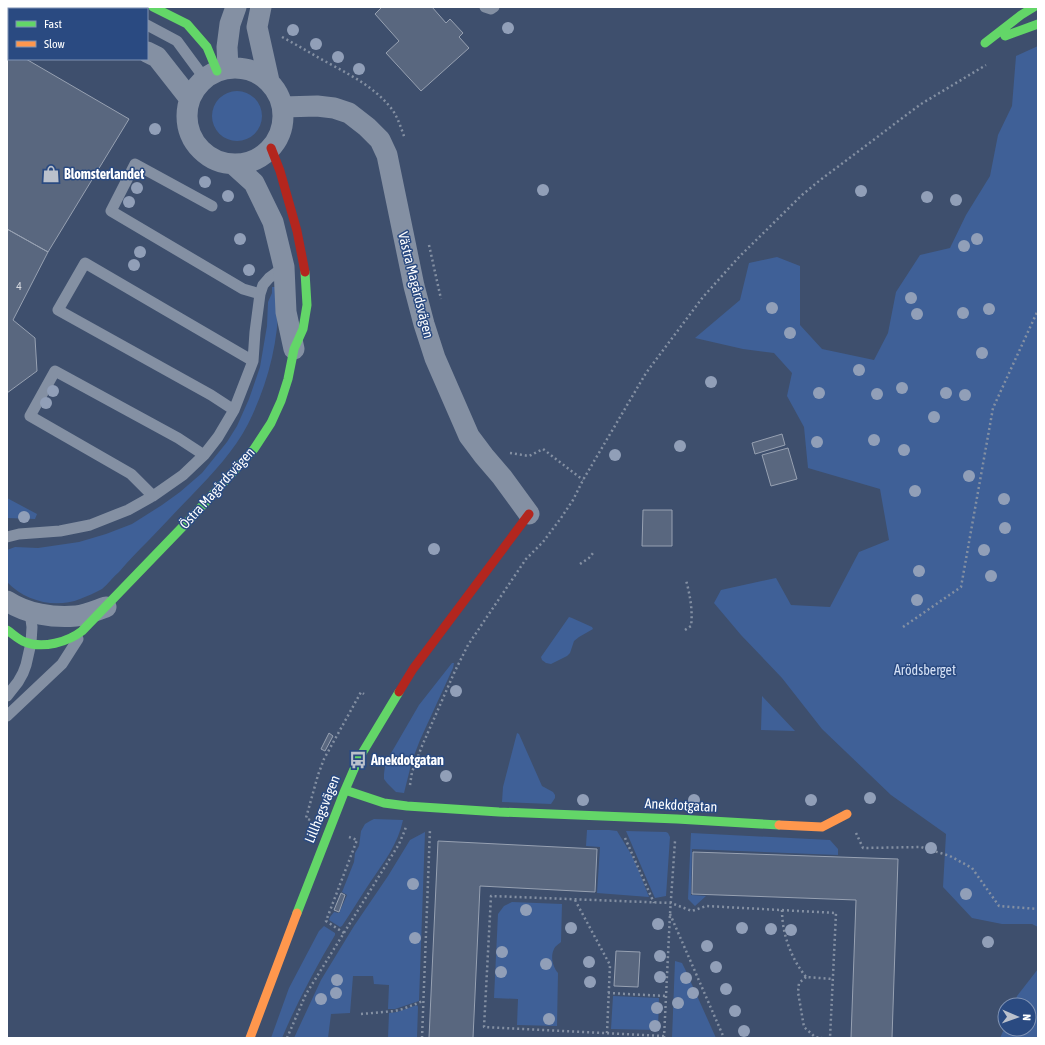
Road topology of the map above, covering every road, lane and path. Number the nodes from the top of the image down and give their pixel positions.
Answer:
1 (152, 7) edge
2 (236, 7) edge
3 (261, 7) edge
4 (485, 7) edge
5 (494, 7) edge
6 (1034, 7) edge
7 (1038, 24) edge
8 (148, 26) edge
9 (148, 52) edge
10 (990, 63) dead end
11 (217, 73) junction
12 (269, 81) junction
13 (190, 99) junction
14 (283, 107) junction
15 (271, 148) junction
16 (233, 164) junction
17 (212, 206) dead end
18 (284, 267) junction
19 (260, 294) junction
20 (1038, 310) edge
21 (294, 349) junction
22 (253, 361) junction
23 (234, 410) junction
24 (204, 455) junction
25 (153, 496) junction
26 (529, 514) joint
27 (7, 537) edge
28 (593, 553) dead end
29 (580, 564) dead end
30 (686, 580) dead end
31 (7, 601) edge
32 (106, 607) junction
33 (30, 612) junction
34 (903, 627) dead end
35 (7, 630) edge
36 (685, 630) dead end
37 (82, 631) junction
38 (32, 643) junction
39 (7, 696) edge
40 (7, 716) edge
41 (331, 746) dead end
42 (334, 749) dead end
43 (345, 790) junction
44 (407, 806) junction
45 (847, 814) joint
46 (620, 816) junction
47 (677, 819) junction
48 (429, 836) dead end
49 (575, 900) junction
50 (654, 903) junction
51 (671, 903) junction
52 (1038, 909) edge
53 (782, 910) junction
54 (670, 914) junction
55 (806, 977) junction
56 (833, 979) junction
57 (608, 993) junction
58 (666, 996) junction
59 (423, 1001) junction
60 (361, 1014) dead end
61 (607, 1033) junction
62 (664, 1037) edge
63 (250, 1038) edge
64 (287, 1038) edge
65 (422, 1038) edge
66 (724, 1038) edge
67 (822, 1038) edge
68 (830, 1038) edge

1 - 11 street
2 - 11 street
3 - 12 street
4 - 5 lane
6 - 7 street
8 - 11 lane
9 - 13 street
10 - 44 path
11 - 12 street
11 - 13 street
12 - 14 street
13 - 16 street
14 - 15 street
14 - 26 street, Västra Magårdsvägen
15 - 16 street
15 - 21 street, Östra Magårdsvägen
16 - 18 street, Östra Magårdsvägen
17 - 19 lane
18 - 19 lane
18 - 21 street, Östra Magårdsvägen
19 - 22 lane
20 - 34 path
21 - 32 street, Östra Magårdsvägen
22 - 23 lane
22 - 23 lane
23 - 24 lane
24 - 25 lane
24 - 25 lane
25 - 27 lane
26 - 43 street, Lillhagsvägen
28 - 29 path
30 - 36 path
31 - 33 street, Östra Magårdsvägen
32 - 33 street, Östra Magårdsvägen
32 - 37 street, Östra Magårdsvägen
33 - 38 lane
35 - 38 street, Östra Magårdsvägen
37 - 38 street, Östra Magårdsvägen
37 - 40 lane
38 - 39 lane
41 - 42 path
43 - 44 street, Anekdotgatan
43 - 63 street, Lillhagsvägen
44 - 46 street, Anekdotgatan
44 - 64 path
45 - 47 street, Anekdotgatan
45 - 52 path
46 - 47 street, Anekdotgatan
46 - 50 path
47 - 51 path
48 - 59 path
49 - 50 path
49 - 57 path
49 - 61 path
50 - 51 path
51 - 53 path
51 - 54 path
53 - 55 path
53 - 56 path
54 - 58 path
54 - 66 path
55 - 56 path
55 - 67 path
56 - 68 path
57 - 58 path
57 - 61 path
58 - 62 path
59 - 60 path
59 - 65 path
61 - 62 path

